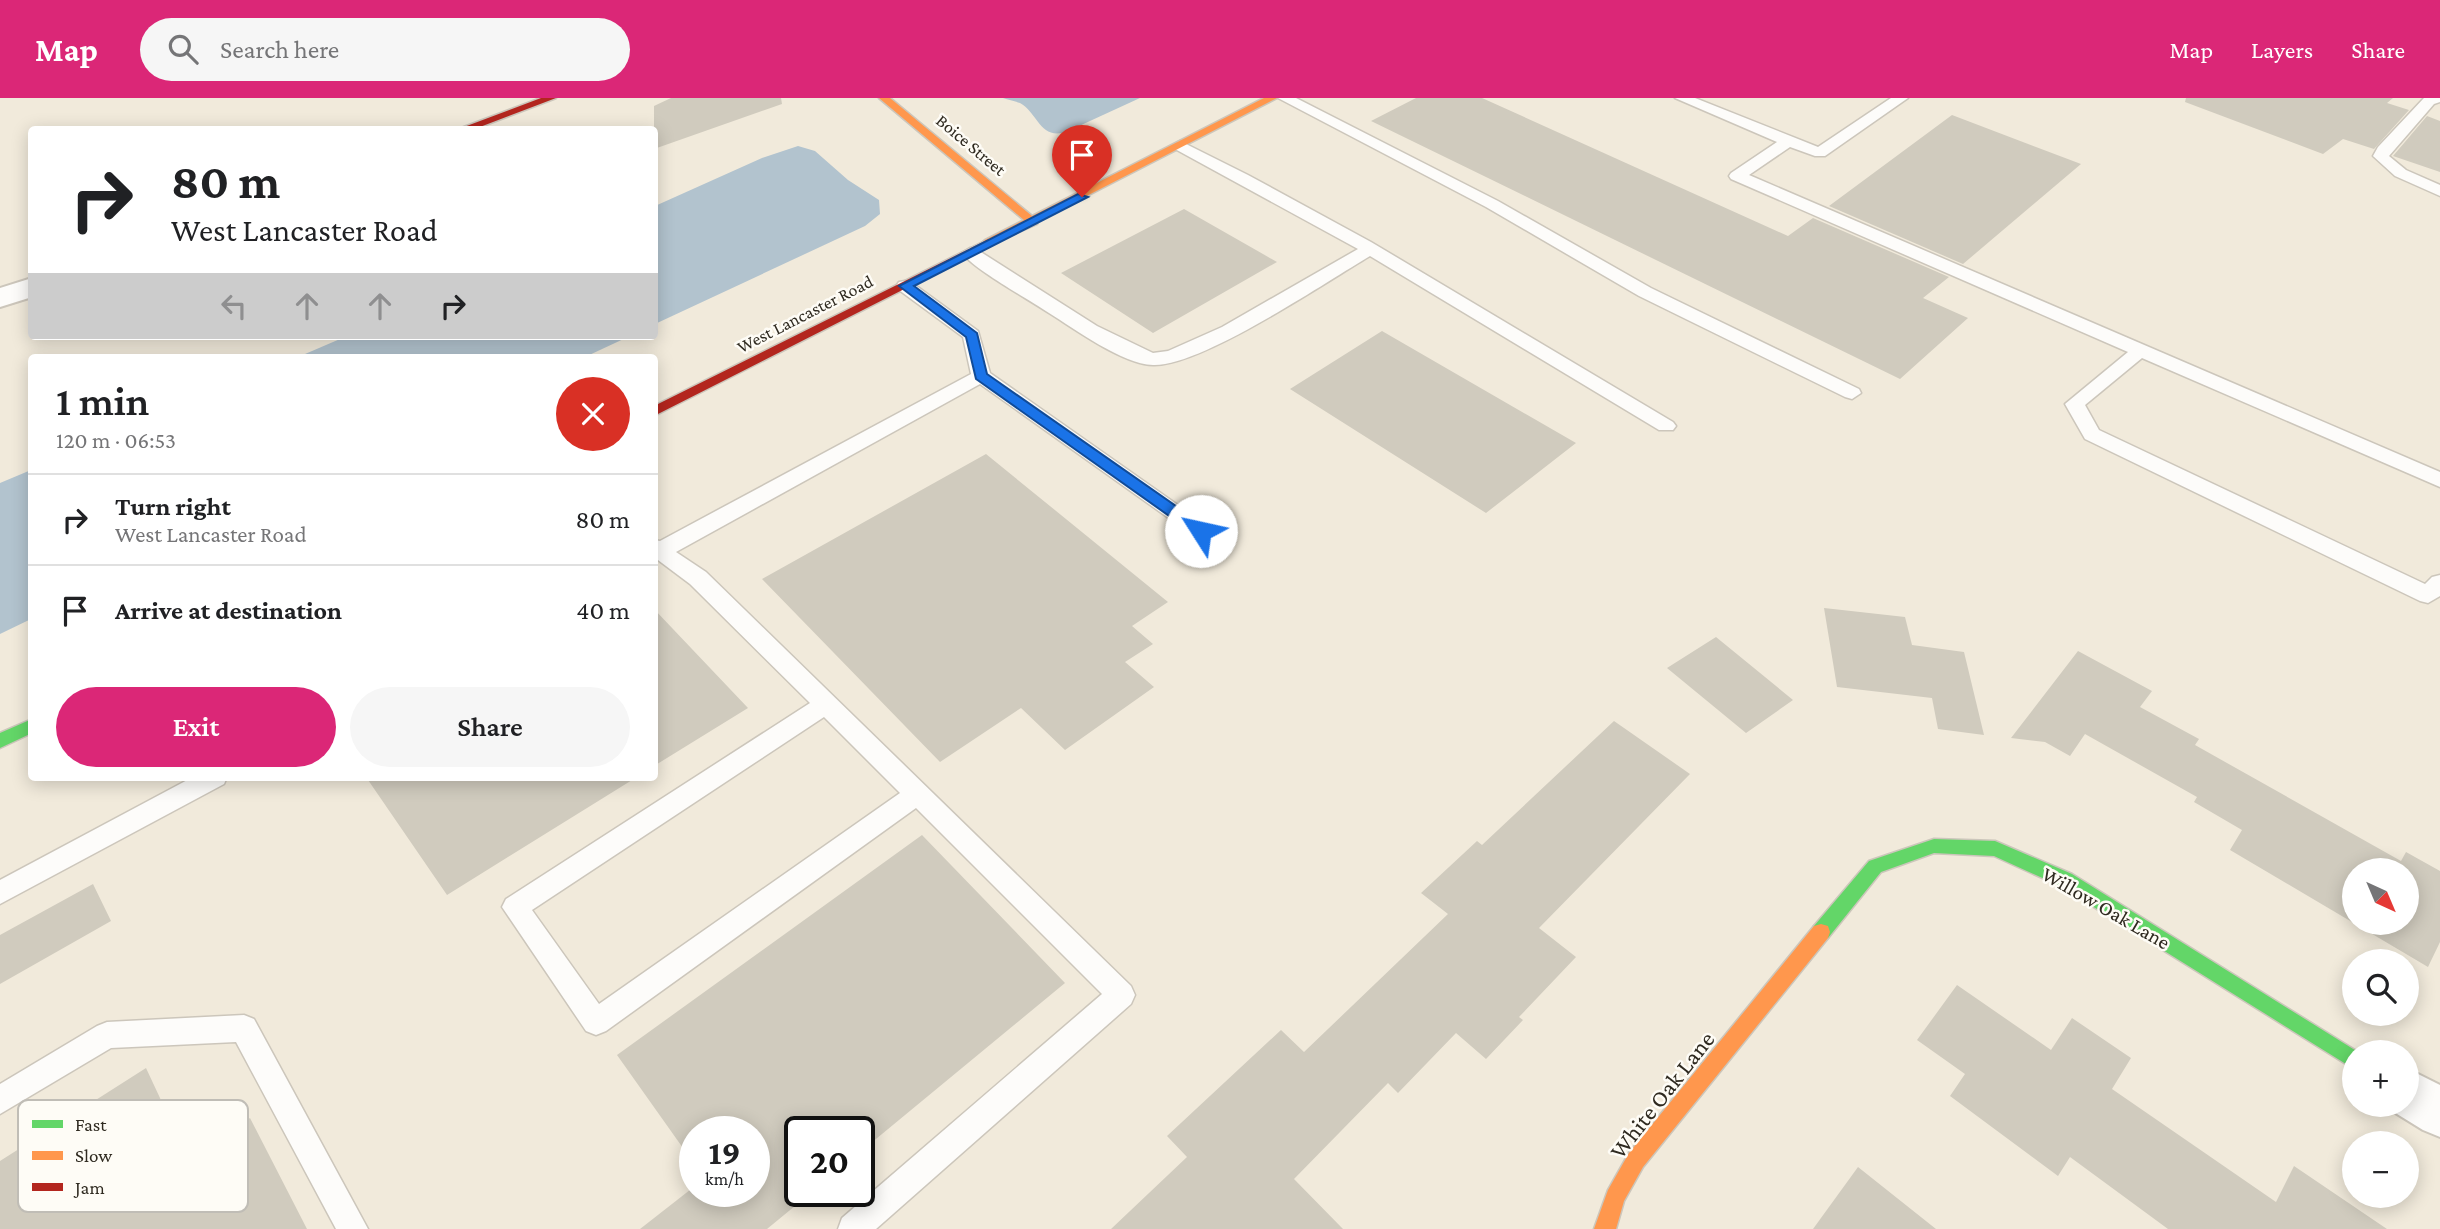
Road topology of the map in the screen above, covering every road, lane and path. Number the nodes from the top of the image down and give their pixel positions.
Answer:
1 (551, 98) edge
2 (884, 98) edge
3 (1272, 98) edge
4 (1285, 98) edge
5 (1682, 98) edge
6 (1901, 98) edge
7 (2436, 98) edge
8 (472, 126) edge
9 (1788, 141) junction
10 (1180, 146) junction
11 (2440, 191) edge
12 (1033, 222) junction
13 (1370, 249) junction
14 (970, 253) junction
15 (905, 286) junction
16 (28, 288) edge
17 (0, 298) edge
18 (2140, 351) junction
19 (981, 376) junction
20 (1852, 393) dead end
21 (658, 410) edge
22 (1666, 426) dead end
23 (2440, 480) edge
24 (1223, 546) dead end
25 (658, 550) edge
26 (658, 552) edge
27 (2440, 583) edge
28 (825, 705) junction
29 (28, 727) edge
30 (0, 741) edge
31 (208, 781) edge
32 (917, 794) junction
33 (0, 893) edge
34 (1742, 1028) joint
35 (2342, 1052) edge
36 (0, 1100) edge
37 (2419, 1100) edge
38 (2440, 1113) edge
39 (354, 1229) edge
40 (853, 1229) edge
41 (1605, 1229) edge

1 - 8 street
2 - 12 street, Boice Street
3 - 10 street, West Lancaster Road
4 - 20 lane
5 - 9 lane
6 - 9 lane
7 - 11 lane
9 - 18 lane
10 - 12 street, West Lancaster Road
10 - 13 lane
12 - 14 street, West Lancaster Road
13 - 14 lane
13 - 22 lane
14 - 15 street, West Lancaster Road
15 - 19 lane
15 - 21 street, West Lancaster Road
16 - 17 street
18 - 23 lane
18 - 27 lane
19 - 24 lane
19 - 25 lane
26 - 28 lane
28 - 32 lane
28 - 32 lane
29 - 30 street
31 - 33 lane
32 - 40 lane
34 - 35 street, Willow Oak Lane
34 - 41 street, White Oak Lane
36 - 39 lane
37 - 38 street

